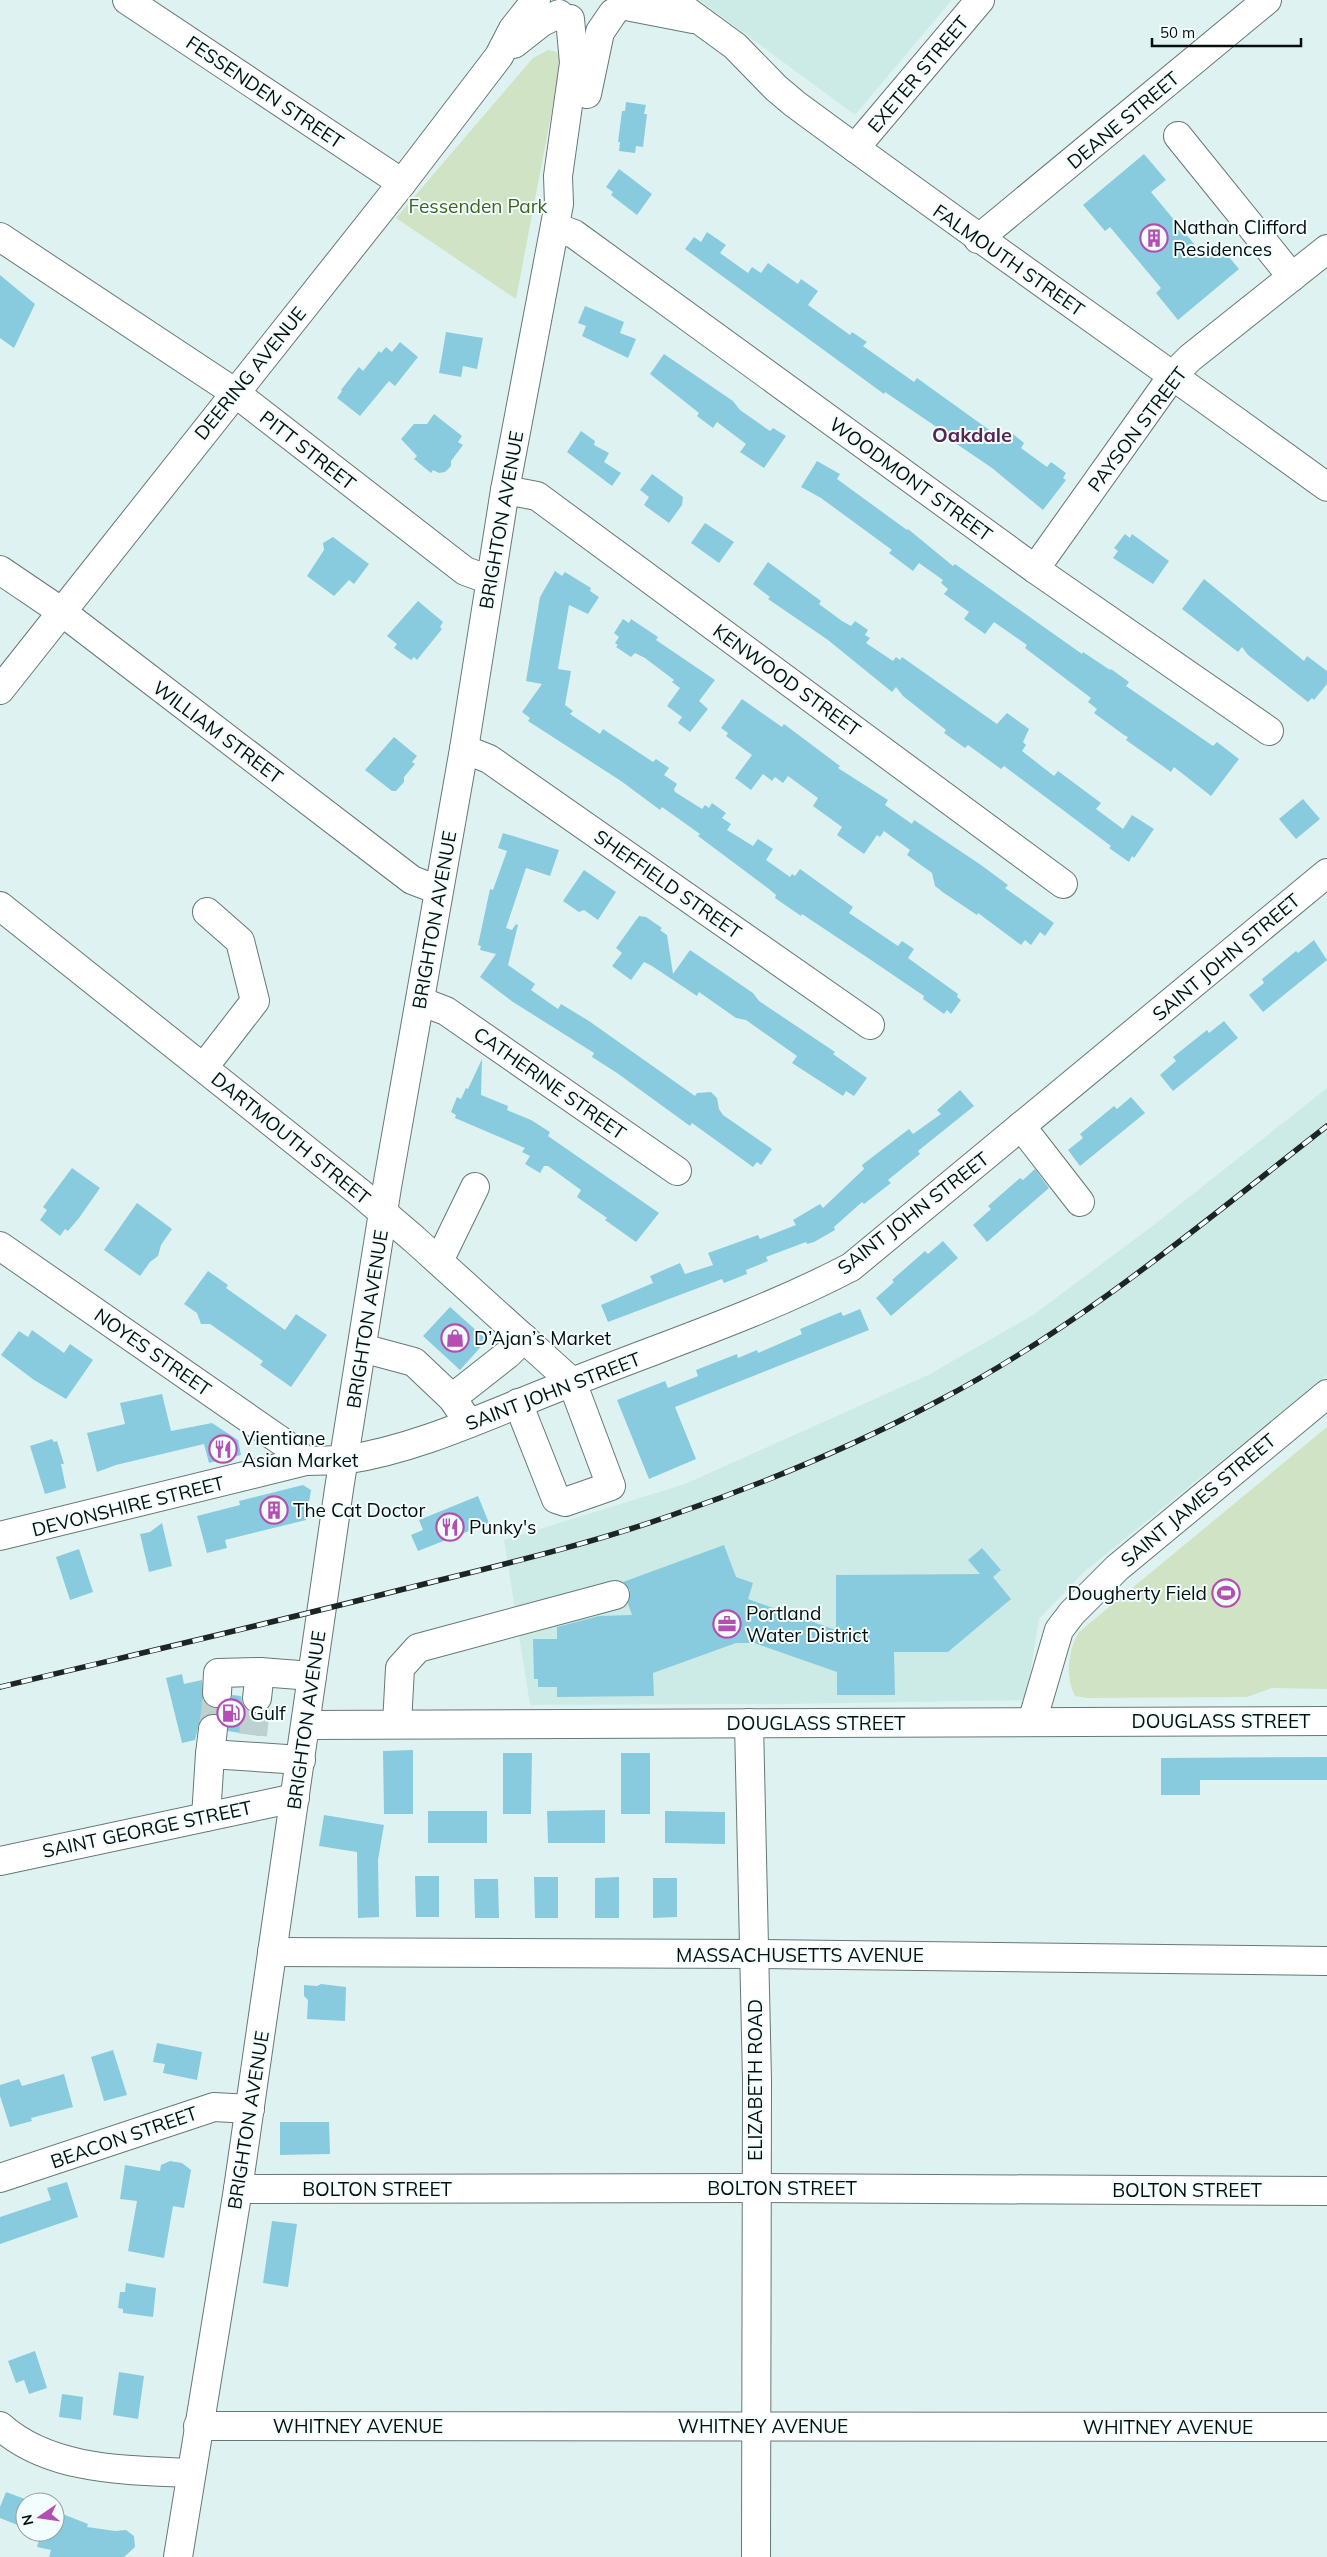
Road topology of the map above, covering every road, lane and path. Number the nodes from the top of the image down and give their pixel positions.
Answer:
1 (127, 0) edge
2 (536, 0) edge
3 (672, 0) edge
4 (980, 0) edge
5 (1267, 0) edge
6 (619, 6) edge
7 (558, 11) edge
8 (701, 20) junction
9 (499, 56) junction
10 (1178, 136) dead end
11 (855, 148) junction
12 (402, 183) junction
13 (557, 215) junction
14 (0, 237) edge
15 (978, 239) junction
16 (1327, 249) edge
17 (1292, 277) junction
18 (1173, 375) junction
19 (234, 392) junction
20 (1327, 487) edge
21 (505, 490) junction
22 (1034, 569) junction
23 (0, 570) edge
24 (490, 580) junction
25 (62, 612) junction
26 (0, 690) edge
27 (1269, 731) dead end
28 (464, 749) junction
29 (1327, 873) edge
30 (1063, 884) dead end
31 (438, 890) junction
32 (0, 906) edge
33 (206, 912) dead end
34 (420, 1000) junction
35 (870, 1025) dead end
36 (204, 1067) junction
37 (1021, 1126) junction
38 (677, 1171) dead end
39 (476, 1187) dead end
40 (1080, 1202) dead end
41 (383, 1214) junction
42 (0, 1246) edge
43 (439, 1261) junction
44 (524, 1338) junction
45 (362, 1348) junction
46 (572, 1382) junction
47 (1327, 1394) edge
48 (452, 1398) junction
49 (518, 1403) junction
50 (469, 1423) junction
51 (344, 1460) junction
52 (306, 1461) junction
53 (0, 1536) edge
54 (615, 1595) dead end
55 (312, 1676) junction
56 (242, 1686) dead end
57 (1327, 1721) edge
58 (1032, 1722) junction
59 (749, 1723) junction
60 (397, 1724) junction
61 (306, 1725) junction
62 (300, 1760) junction
63 (295, 1798) junction
64 (206, 1817) junction
65 (0, 1861) edge
66 (272, 1952) junction
67 (754, 1954) junction
68 (1327, 1961) edge
69 (250, 2109) junction
70 (0, 2178) edge
71 (755, 2188) junction
72 (238, 2189) junction
73 (1327, 2191) edge
74 (0, 2426) edge
75 (198, 2426) junction
76 (757, 2426) junction
77 (1327, 2427) edge
78 (190, 2473) junction
79 (178, 2557) edge
80 (756, 2557) edge

1 - 12 street, FESSENDEN STREET
2 - 9 street, DEERING AVENUE
3 - 8 street, FALMOUTH STREET
4 - 11 street, EXETER STREET
5 - 15 street, DEANE STREET
6 - 7 street
6 - 8 street, FALMOUTH STREET
6 - 13 street, BRIGHTON AVENUE
7 - 9 street, DEERING AVENUE
7 - 13 street, BRIGHTON AVENUE
8 - 11 street, FALMOUTH STREET
9 - 12 street, DEERING AVENUE
10 - 17 street
11 - 15 street, FALMOUTH STREET
12 - 19 street, DEERING AVENUE
13 - 21 street, BRIGHTON AVENUE
13 - 22 street, WOODMONT STREET
14 - 19 street, PITT STREET
15 - 18 street, FALMOUTH STREET
16 - 17 street, PAYSON STREET
17 - 18 street, PAYSON STREET
18 - 20 street, FALMOUTH STREET
18 - 22 street, PAYSON STREET
19 - 24 street, PITT STREET
19 - 25 street, DEERING AVENUE
21 - 24 street, BRIGHTON AVENUE
21 - 30 street, KENWOOD STREET
22 - 27 street, WOODMONT STREET
23 - 25 street, WILLIAM STREET
24 - 28 street, BRIGHTON AVENUE
25 - 26 street, DEERING AVENUE
25 - 31 street, WILLIAM STREET
28 - 31 street, BRIGHTON AVENUE
28 - 35 street, SHEFFIELD STREET
29 - 37 street, SAINT JOHN STREET
31 - 34 street, BRIGHTON AVENUE
32 - 36 street, DARTMOUTH STREET
33 - 36 street
34 - 38 street, CATHERINE STREET
34 - 41 street, BRIGHTON AVENUE
36 - 41 street, DARTMOUTH STREET
37 - 40 street
37 - 46 street, SAINT JOHN STREET
39 - 43 street
41 - 43 street, DARTMOUTH STREET
41 - 45 street, BRIGHTON AVENUE
42 - 52 street, NOYES STREET
43 - 44 street, DARTMOUTH STREET
44 - 46 street, DARTMOUTH STREET
44 - 48 street
45 - 48 street
45 - 51 street, BRIGHTON AVENUE
46 - 49 street, SAINT JOHN STREET
46 - 49 street
47 - 58 street, SAINT JAMES STREET
48 - 50 street
49 - 50 street, SAINT JOHN STREET
50 - 51 street, SAINT JOHN STREET
51 - 52 street, DEVONSHIRE STREET
51 - 55 street, BRIGHTON AVENUE
52 - 53 street, DEVONSHIRE STREET
54 - 60 street
55 - 56 street
55 - 61 street, BRIGHTON AVENUE
57 - 58 street, DOUGLASS STREET
58 - 59 street, DOUGLASS STREET
59 - 60 street, DOUGLASS STREET
59 - 67 street, ELIZABETH ROAD
60 - 61 street, DOUGLASS STREET
61 - 62 street, BRIGHTON AVENUE
62 - 63 street, BRIGHTON AVENUE
62 - 64 street
63 - 64 street, SAINT GEORGE STREET
63 - 66 street, BRIGHTON AVENUE
64 - 65 street, SAINT GEORGE STREET
66 - 67 street, MASSACHUSETTS AVENUE
66 - 69 street, BRIGHTON AVENUE
67 - 68 street, MASSACHUSETTS AVENUE
67 - 71 street, ELIZABETH ROAD
69 - 70 street, BEACON STREET
69 - 72 street, BRIGHTON AVENUE
71 - 72 street, BOLTON STREET
71 - 73 street, BOLTON STREET
71 - 76 street, ELIZABETH ROAD
72 - 75 street, BRIGHTON AVENUE
74 - 78 street
75 - 76 street, WHITNEY AVENUE
75 - 78 street, BRIGHTON AVENUE
76 - 77 street, WHITNEY AVENUE
76 - 80 street, ELIZABETH ROAD
78 - 79 street, BRIGHTON AVENUE

